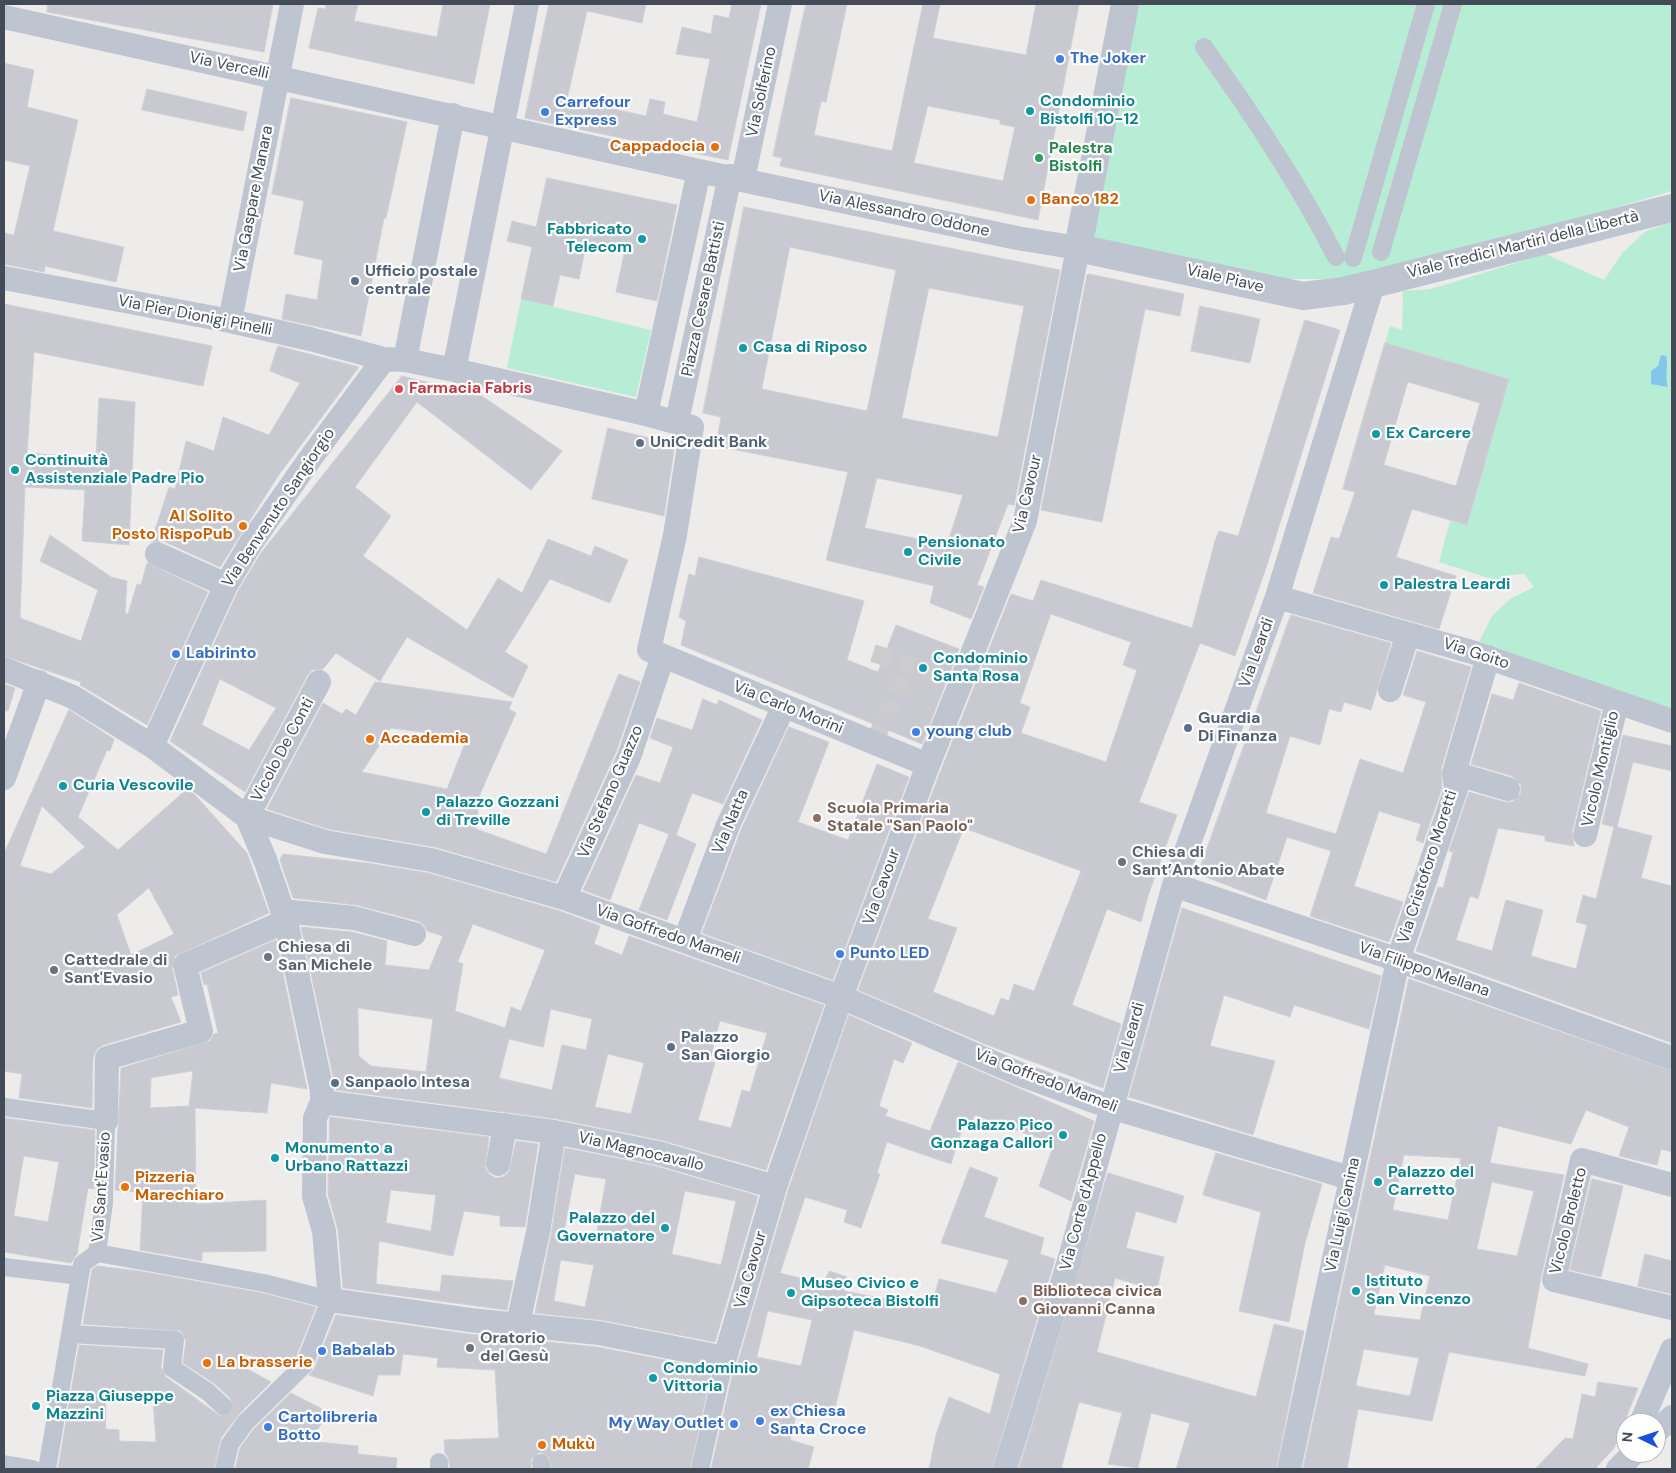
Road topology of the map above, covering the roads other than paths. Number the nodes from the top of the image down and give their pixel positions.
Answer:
1 (292, 4) edge
2 (527, 4) edge
3 (780, 4) edge
4 (1125, 4) edge
5 (1426, 4) edge
6 (1453, 4) edge
7 (4, 17) edge
8 (1204, 47) dead end
9 (278, 76) junction
10 (453, 115) junction
11 (502, 127) junction
12 (700, 171) junction
13 (737, 178) junction
14 (1672, 208) edge
15 (1078, 248) junction
16 (1381, 252) dead end
17 (4, 278) edge
18 (1373, 284) junction
19 (230, 321) junction
20 (394, 360) junction
21 (454, 370) junction
22 (646, 414) junction
23 (677, 421) junction
24 (157, 554) dead end
25 (226, 585) junction
26 (1277, 597) junction
27 (1408, 634) junction
28 (656, 653) junction
29 (1488, 657) junction
30 (4, 669) edge
31 (39, 682) junction
32 (319, 682) dead end
33 (1390, 690) dead end
34 (1617, 702) junction
35 (784, 706) junction
36 (1672, 721) edge
37 (152, 746) junction
38 (928, 765) junction
39 (1454, 773) junction
40 (4, 778) edge
41 (1508, 789) dead end
42 (247, 817) junction
43 (1585, 835) dead end
44 (1174, 885) junction
45 (564, 898) junction
46 (284, 916) junction
47 (414, 934) dead end
48 (685, 940) junction
49 (1398, 960) junction
50 (841, 997) junction
51 (1672, 1058) edge
52 (322, 1102) junction
53 (4, 1107) edge
54 (1110, 1107) junction
55 (106, 1121) junction
56 (505, 1125) junction
57 (554, 1132) junction
58 (498, 1164) dead end
59 (1350, 1178) junction
60 (1672, 1184) edge
61 (775, 1187) junction
62 (97, 1253) junction
63 (4, 1268) edge
64 (80, 1276) junction
65 (330, 1300) junction
66 (1672, 1308) edge
67 (518, 1324) junction
68 (70, 1334) junction
69 (1672, 1350) edge
70 (725, 1358) junction
71 (224, 1406) tunnel mouth
72 (1644, 1413) edge
73 (4, 1464) edge
74 (33, 1469) edge
75 (47, 1469) edge
76 (224, 1469) edge
77 (700, 1469) edge
78 (1005, 1469) edge
79 (1289, 1469) edge

1 - 9 street, Via Gaspare Manara
2 - 11 street
3 - 13 street, Via Solferino
4 - 15 street
5 - 8 street
6 - 16 street
7 - 9 street, Via Vercelli
9 - 10 street, Via Vercelli
9 - 19 street, Via Gaspare Manara
10 - 11 street
10 - 20 street
11 - 12 street
11 - 21 street
12 - 13 street
12 - 22 street, Piazza Cesare Battisti
13 - 15 street, Via Alessandro Oddone
13 - 23 street, Piazza Cesare Battisti
14 - 18 street, Viale Tredici Martiri della Libertà
15 - 18 street, Viale Piave
15 - 38 street, Via Cavour
17 - 19 street, Via Pier Dionigi Pinelli
18 - 26 street, Via Leardi
19 - 20 street, Via Pier Dionigi Pinelli
20 - 21 street
20 - 25 street, Via Benvenuto Sangiorgio
21 - 22 street
22 - 23 street
23 - 28 street, Via Stefano Guazzo
24 - 25 street
25 - 37 street, Via Benvenuto Sangiorgio
26 - 27 street, Via Goito
26 - 44 street, Via Leardi
27 - 29 street, Via Goito
27 - 33 street
28 - 35 street, Via Carlo Morini
28 - 45 street, Via Stefano Guazzo
29 - 34 street, Via Goito
29 - 39 street, Via Cristoforo Moretti
30 - 31 street, Via Goffredo Mameli
31 - 37 street, Via Goffredo Mameli
31 - 40 street
32 - 42 street, Vicolo De Conti
34 - 36 street, Via Goito
34 - 43 street, Vicolo Montiglio
35 - 38 street, Via Carlo Morini
35 - 48 street, Via Natta
37 - 42 street, Via Goffredo Mameli
38 - 50 street, Via Cavour
39 - 41 street
39 - 49 street, Via Cristoforo Moretti
42 - 45 street, Via Goffredo Mameli
42 - 46 street
44 - 49 street, Via Filippo Mellana
44 - 54 street, Via Leardi
45 - 48 street, Via Goffredo Mameli
46 - 47 street
46 - 52 street
46 - 55 street, Via Sant'Evasio
48 - 50 street, Via Goffredo Mameli
49 - 51 street, Via Filippo Mellana
49 - 59 street, Via Luigi Canina
50 - 54 street, Via Goffredo Mameli
50 - 61 street, Via Cavour
52 - 56 street, Via Magnocavallo
52 - 65 street
53 - 55 street, Via Sant'Evasio
54 - 59 street, Via Goffredo Mameli
54 - 78 street, Via Corte d'Appello
55 - 62 street, Via Sant'Evasio
56 - 57 street, Via Magnocavallo
56 - 58 street
57 - 61 street, Via Magnocavallo
57 - 67 street
59 - 79 street, Via Luigi Canina
60 - 66 street, Vicolo Broletto
61 - 70 street, Via Cavour
62 - 64 street
62 - 65 street
63 - 64 street
64 - 68 street
65 - 67 street
65 - 76 street
67 - 70 street
68 - 71 street
68 - 75 street
69 - 72 street
70 - 77 street, Via Cavour
73 - 74 street

